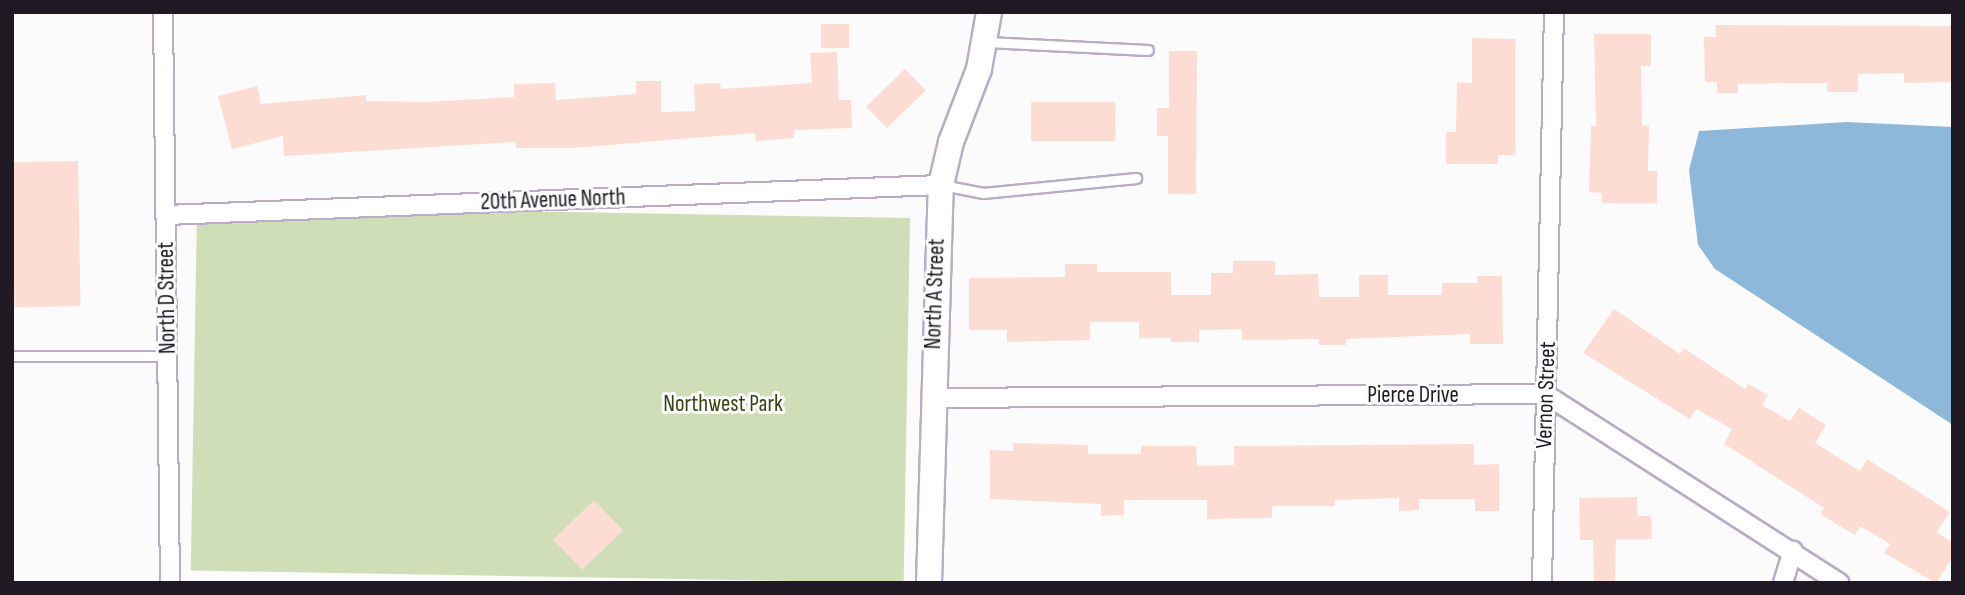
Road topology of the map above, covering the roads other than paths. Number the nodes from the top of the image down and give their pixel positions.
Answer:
1 (163, 12) edge
2 (989, 12) edge
3 (1554, 12) edge
4 (984, 42) junction
5 (1148, 50) dead end
6 (1136, 178) dead end
7 (941, 185) junction
8 (166, 215) junction
9 (12, 356) edge
10 (167, 356) junction
11 (1545, 394) junction
12 (932, 398) junction
13 (1793, 551) junction
14 (170, 583) edge
15 (929, 583) edge
16 (1542, 583) edge
17 (1783, 583) edge
18 (1839, 583) edge

1 - 8 street, North D Street
2 - 4 street, North A Street
3 - 11 street, Vernon Street
4 - 5 lane
4 - 7 street, North A Street
6 - 7 lane
7 - 8 street, 20th Avenue North
7 - 12 street, North A Street
8 - 10 street, North D Street
9 - 10 lane
10 - 14 street, North D Street
11 - 12 street, Pierce Drive
11 - 13 street
11 - 16 street, Vernon Street
12 - 15 street, North A Street
13 - 17 street
13 - 18 street

